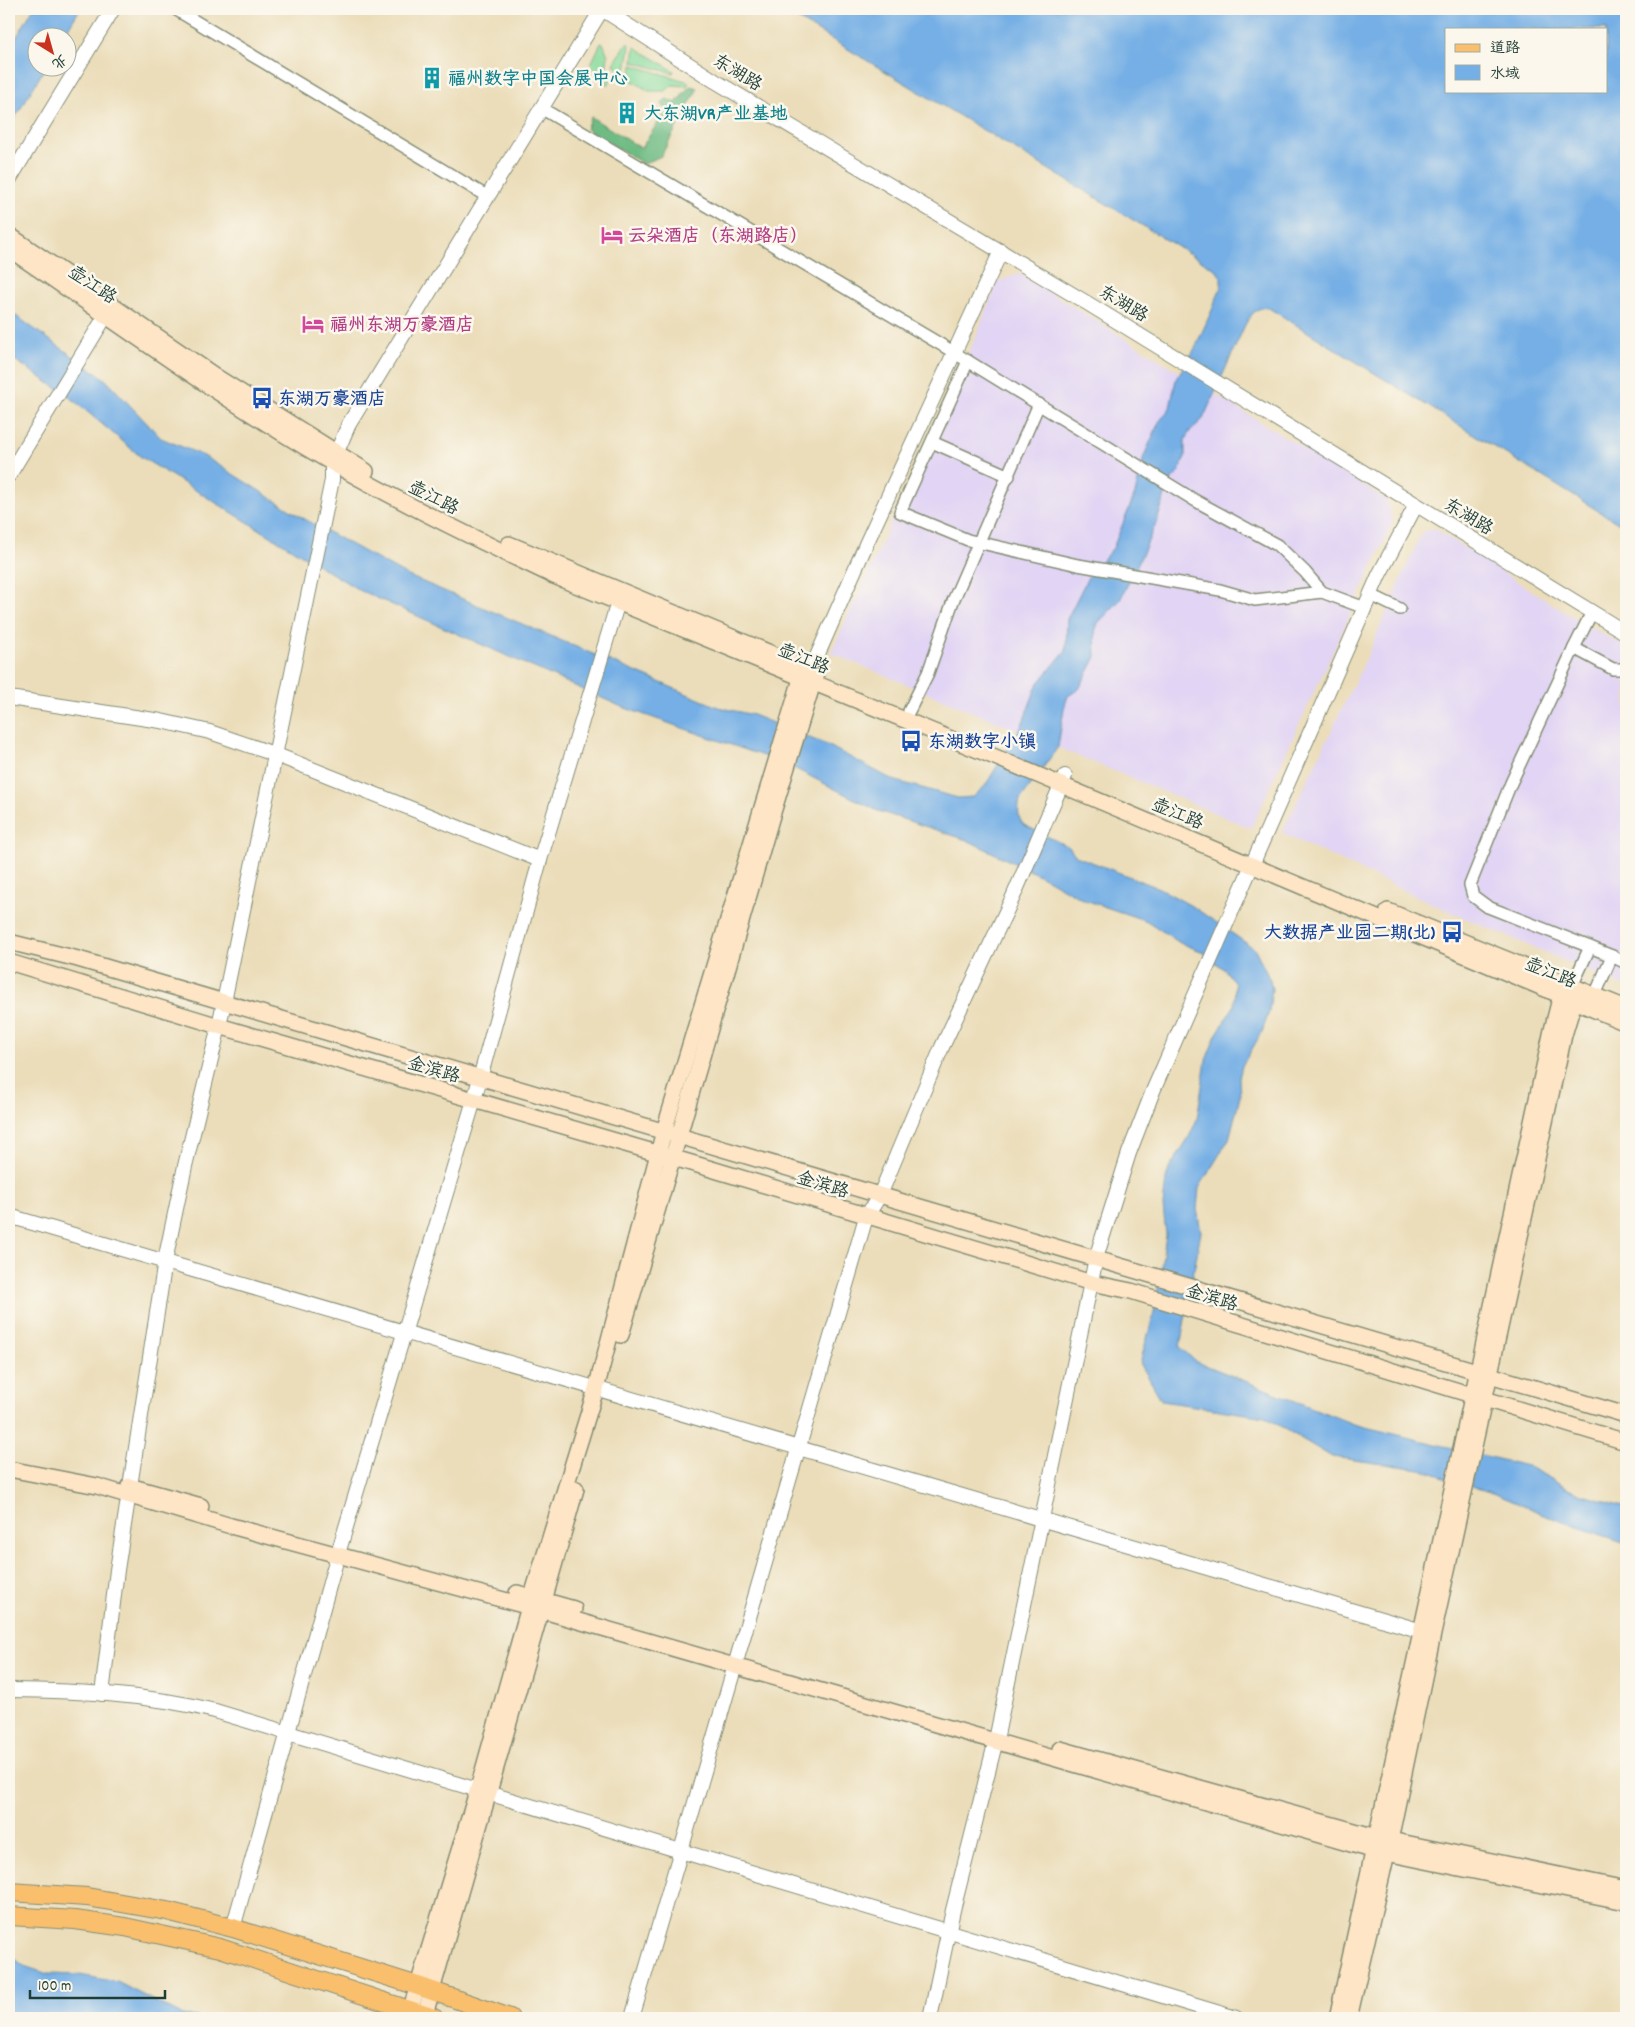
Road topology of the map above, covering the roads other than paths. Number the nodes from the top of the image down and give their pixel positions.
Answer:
1 (113, 9) edge
2 (175, 9) edge
3 (602, 9) edge
4 (541, 108) junction
5 (9, 180) edge
6 (488, 197) junction
7 (9, 235) edge
8 (9, 248) edge
9 (1001, 251) junction
10 (109, 310) junction
11 (954, 352) junction
12 (968, 361) junction
13 (1040, 404) junction
14 (932, 442) junction
15 (334, 458) junction
16 (9, 475) edge
17 (1009, 476) junction
18 (1416, 505) junction
19 (980, 543) junction
20 (1322, 592) junction
21 (1371, 595) junction
22 (620, 596) junction
23 (1365, 608) junction
24 (1400, 609) dead end
25 (1592, 612) junction
26 (1626, 633) edge
27 (1574, 648) junction
28 (1626, 669) edge
29 (810, 674) junction
30 (9, 698) edge
31 (909, 711) junction
32 (997, 753) junction
33 (274, 754) junction
34 (1057, 777) junction
35 (540, 860) junction
36 (1255, 861) junction
37 (9, 942) edge
38 (1590, 947) junction
39 (1612, 956) junction
40 (9, 962) edge
41 (1626, 963) edge
42 (177, 989) junction
43 (1570, 991) junction
44 (1595, 996) junction
45 (222, 1002) junction
46 (1626, 1008) edge
47 (171, 1010) junction
48 (274, 1018) junction
49 (1626, 1023) edge
50 (219, 1026) junction
51 (270, 1041) junction
52 (479, 1078) junction
53 (474, 1100) junction
54 (671, 1134) junction
55 (665, 1155) junction
56 (880, 1195) junction
57 (9, 1216) edge
58 (866, 1217) junction
59 (1096, 1258) junction
60 (165, 1261) junction
61 (1092, 1283) junction
62 (405, 1331) junction
63 (1484, 1373) junction
64 (600, 1390) junction
65 (1478, 1396) junction
66 (1626, 1415) edge
67 (1626, 1442) edge
68 (798, 1448) junction
69 (9, 1459) edge
70 (9, 1469) edge
71 (131, 1492) junction
72 (1042, 1521) junction
73 (339, 1550) junction
74 (536, 1603) junction
75 (1427, 1633) junction
76 (736, 1662) junction
77 (9, 1690) edge
78 (102, 1694) junction
79 (289, 1735) junction
80 (997, 1736) junction
81 (482, 1793) junction
82 (1381, 1845) junction
83 (681, 1850) junction
84 (1626, 1889) edge
85 (9, 1892) edge
86 (1626, 1902) edge
87 (9, 1916) edge
88 (233, 1928) junction
89 (948, 1931) junction
90 (425, 1988) junction
91 (420, 2016) edge
92 (510, 2018) edge
93 (632, 2018) edge
94 (930, 2018) edge
95 (1236, 2018) edge
96 (1337, 2018) edge
97 (1349, 2018) edge

1 - 5 street
2 - 6 street
3 - 4 street
3 - 9 street, 东湖路
4 - 6 street
4 - 11 street
6 - 15 street
7 - 10 main road, 壶江路
8 - 10 main road, 壶江路
9 - 11 street
9 - 18 street, 东湖路
10 - 15 main road, 壶江路
10 - 16 street
11 - 12 street
11 - 29 street
12 - 13 street
12 - 14 street
13 - 17 street
13 - 20 street
14 - 17 street
14 - 19 street
15 - 22 main road, 壶江路
15 - 33 street
17 - 19 street
18 - 21 street
18 - 25 street, 东湖路
19 - 20 street
19 - 31 street
20 - 23 street
21 - 23 street
21 - 24 street
22 - 29 main road, 壶江路
22 - 35 street
23 - 36 street
25 - 26 street, 东湖路
25 - 27 street
27 - 28 street
27 - 38 street
29 - 31 main road, 壶江路
29 - 32 main road, 壶江路
29 - 54 main road
30 - 33 street
31 - 32 main road, 壶江路
32 - 34 main road, 壶江路
33 - 35 street
33 - 45 street
34 - 36 main road, 壶江路
34 - 56 street
35 - 52 street
36 - 43 main road, 壶江路
36 - 59 street
37 - 42 main road, 金滨路
38 - 39 street
38 - 43 street
39 - 41 street
39 - 44 street
40 - 47 main road, 金滨路
42 - 45 main road, 金滨路
42 - 47 main road
43 - 44 main road, 壶江路
43 - 49 main road, 壶江路
43 - 63 main road
44 - 46 main road, 壶江路
45 - 48 main road, 金滨路
45 - 50 street
47 - 50 main road, 金滨路
48 - 51 main road
48 - 52 main road, 金滨路
50 - 51 main road, 金滨路
50 - 60 street
51 - 53 main road, 金滨路
52 - 53 street
52 - 54 main road, 金滨路
53 - 55 main road, 金滨路
53 - 62 street
54 - 55 main road
54 - 56 main road, 金滨路
55 - 58 main road, 金滨路
55 - 64 main road
56 - 58 street
56 - 59 main road, 金滨路
57 - 60 street
58 - 61 main road, 金滨路
58 - 68 street
59 - 61 street
59 - 63 main road, 金滨路
60 - 62 street
60 - 71 street
61 - 65 main road, 金滨路
61 - 72 street
62 - 64 street
62 - 73 street
63 - 65 main road
63 - 66 main road, 金滨路
64 - 68 street
64 - 74 main road
65 - 67 main road, 金滨路
65 - 75 main road
68 - 72 street
68 - 76 street
69 - 71 main road
70 - 71 main road
71 - 73 main road
71 - 78 street
72 - 75 street
72 - 80 street
73 - 74 main road
73 - 79 street
74 - 76 main road
74 - 81 main road
75 - 82 main road
76 - 80 main road
76 - 83 street
77 - 78 street
78 - 79 street
79 - 81 street
79 - 88 street
80 - 82 main road
80 - 89 street
81 - 83 street
81 - 90 main road
82 - 84 main road
82 - 86 main road
82 - 96 main road
82 - 97 main road
83 - 89 street
83 - 93 street
85 - 88 main road
87 - 91 main road
88 - 90 main road
89 - 94 street
89 - 95 street
90 - 91 main road
90 - 92 main road

